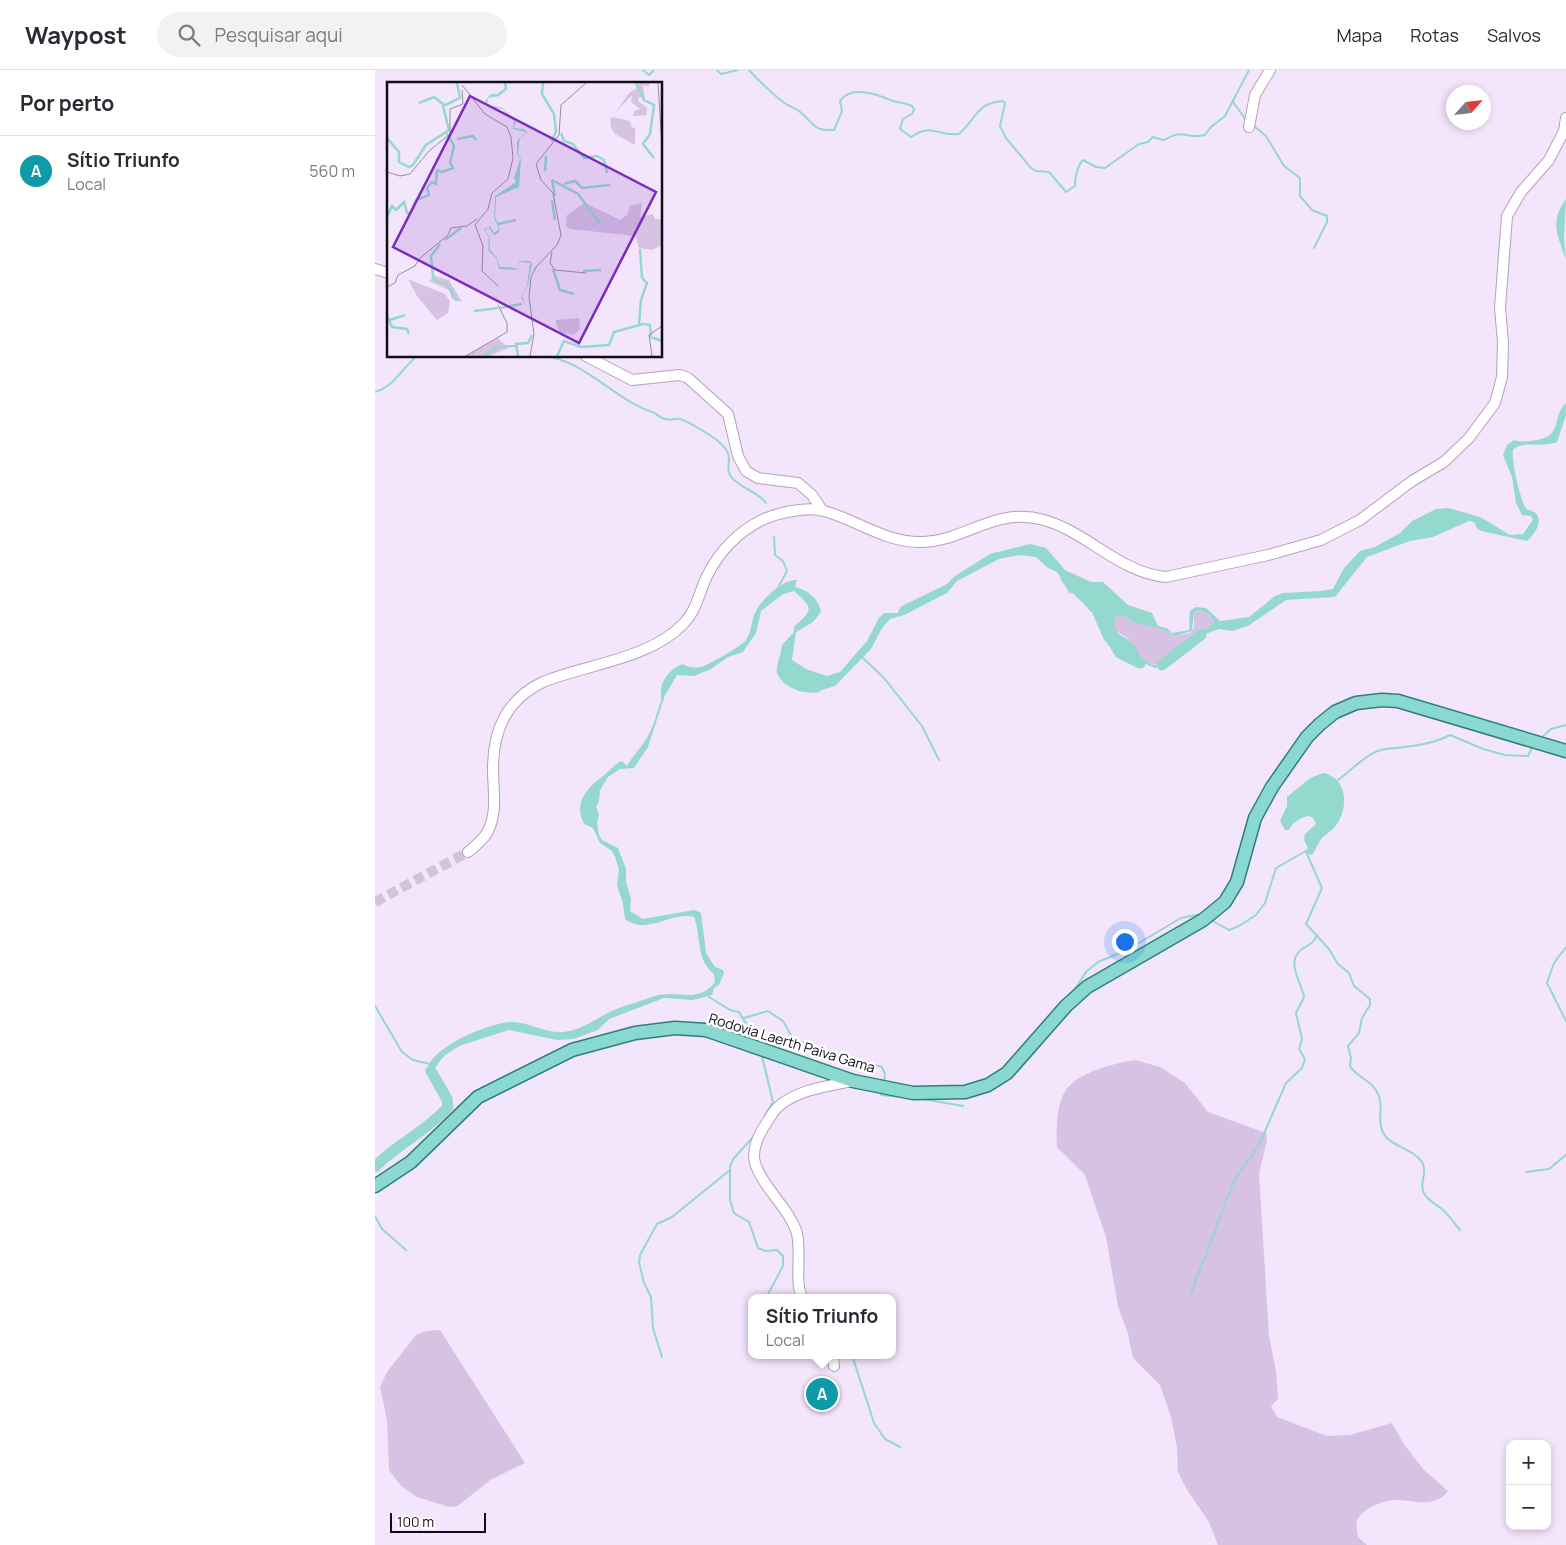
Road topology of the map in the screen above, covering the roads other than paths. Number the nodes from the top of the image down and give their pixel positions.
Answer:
1 (1270, 70) edge
2 (1566, 118) edge
3 (1249, 127) dead end
4 (590, 358) edge
5 (823, 510) junction
6 (1566, 751) edge
7 (468, 852) tunnel mouth
8 (853, 1081) junction
9 (375, 1186) edge
10 (802, 1294) edge
11 (833, 1359) edge
12 (834, 1366) dead end

1 - 3 street
2 - 5 street
4 - 5 street
5 - 7 street
6 - 8 main road, Rodovia Laerth Paiva Gama
8 - 9 main road, Rodovia Laerth Paiva Gama
8 - 10 street
11 - 12 street

